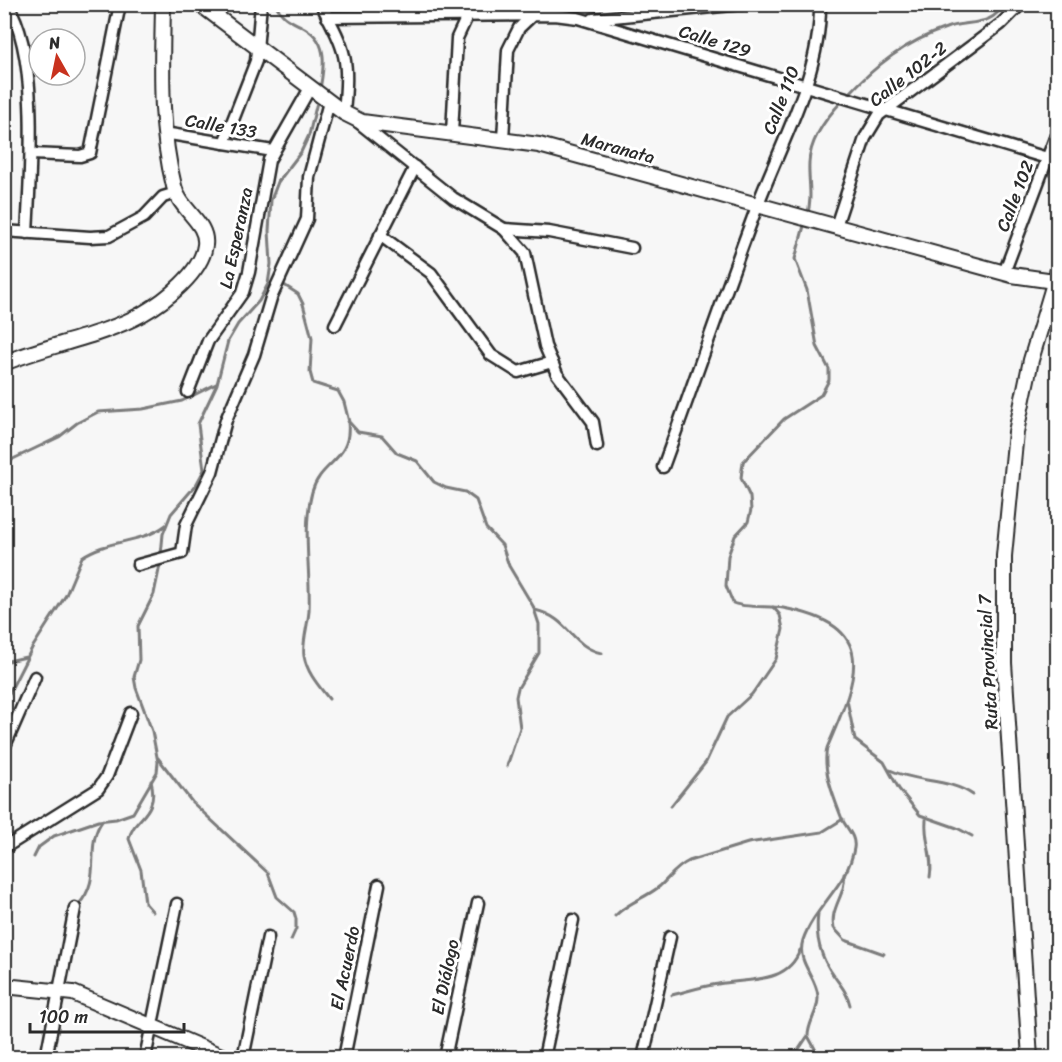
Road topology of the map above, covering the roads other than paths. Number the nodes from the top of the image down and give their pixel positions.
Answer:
1 (7, 4) edge
2 (120, 4) edge
3 (163, 4) edge
4 (200, 4) edge
5 (261, 4) edge
6 (321, 4) edge
7 (474, 4) edge
8 (544, 4) edge
9 (742, 4) edge
10 (820, 4) edge
11 (1020, 4) edge
12 (532, 15) junction
13 (466, 16) junction
14 (327, 17) junction
15 (587, 20) junction
16 (257, 48) junction
17 (805, 85) junction
18 (310, 88) junction
19 (329, 102) junction
20 (886, 109) junction
21 (350, 116) junction
22 (1058, 130) edge
23 (164, 133) junction
24 (452, 133) junction
25 (503, 138) junction
26 (224, 143) junction
27 (273, 151) junction
28 (31, 153) junction
29 (1047, 158) junction
30 (415, 167) junction
31 (176, 193) junction
32 (758, 205) junction
33 (836, 226) junction
34 (504, 229) junction
35 (4, 231) edge
36 (27, 233) junction
37 (380, 236) junction
38 (632, 248) dead end
39 (1004, 273) junction
40 (1056, 276) edge
41 (335, 326) dead end
42 (552, 362) junction
43 (4, 363) edge
44 (188, 392) dead end
45 (597, 446) dead end
46 (663, 468) dead end
47 (138, 565) dead end
48 (35, 677) dead end
49 (131, 713) dead end
50 (4, 748) edge
51 (4, 848) edge
52 (380, 885) dead end
53 (478, 903) dead end
54 (177, 904) dead end
55 (75, 908) dead end
56 (573, 920) dead end
57 (268, 937) dead end
58 (670, 937) dead end
59 (4, 986) edge
60 (59, 990) junction
61 (152, 1026) junction
62 (45, 1058) edge
63 (145, 1058) edge
64 (226, 1058) edge
65 (243, 1058) edge
66 (344, 1058) edge
67 (445, 1058) edge
68 (544, 1058) edge
69 (643, 1058) edge
70 (1030, 1058) edge

1 - 28 street
2 - 28 street
3 - 23 street
4 - 16 street, Maranata
5 - 16 street
6 - 14 street
7 - 13 street
8 - 12 street
9 - 15 street
10 - 17 street, Calle 110
11 - 20 street, Calle 102-2
12 - 13 street, Calle 129
12 - 15 street, Calle 129
12 - 25 street
13 - 14 street, Calle 129
13 - 24 street
14 - 21 street
15 - 17 street, Calle 129
16 - 18 street, Maranata
16 - 26 street
17 - 20 street, Calle 129
17 - 32 street, Calle 110
18 - 19 street, Maranata
18 - 27 street, La Esperanza
19 - 21 street, Maranata
19 - 47 street
20 - 29 street, Calle 129
20 - 33 street, Calle 102-2
21 - 24 street, Maranata
21 - 30 street
22 - 29 street, Calle 102
23 - 26 street, Calle 133
23 - 31 street
24 - 25 street, Maranata
25 - 32 street, Maranata
26 - 27 street, Calle 133
27 - 44 street, La Esperanza
28 - 36 street
29 - 39 street, Calle 102
30 - 34 street
30 - 37 street
31 - 36 street
31 - 43 street
32 - 33 street, Maranata
32 - 46 street, Calle 110
33 - 39 street, Maranata
34 - 38 street
34 - 42 street
35 - 36 street
37 - 41 street
37 - 42 street
39 - 40 street, Maranata
40 - 70 street, Ruta Provincial 7
42 - 45 street
48 - 50 street
49 - 51 street
52 - 66 street, El Acuerdo
53 - 67 street, El Diálogo
54 - 61 street
55 - 60 street
56 - 68 street
57 - 65 street
58 - 69 street
59 - 60 street
60 - 61 street
60 - 62 street
61 - 63 street
61 - 64 street

